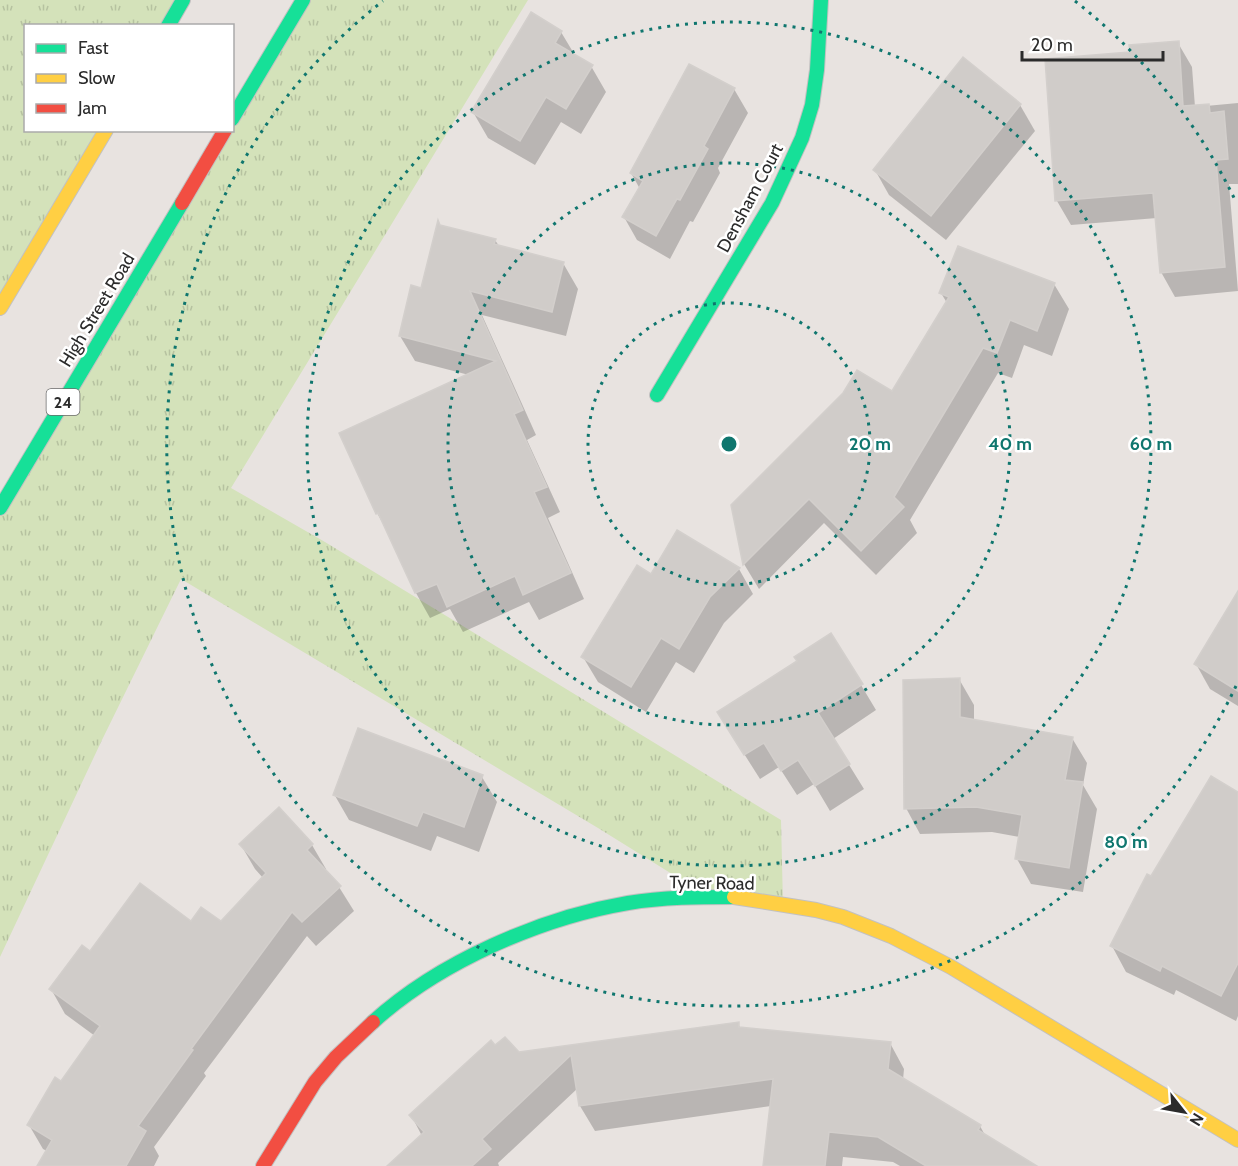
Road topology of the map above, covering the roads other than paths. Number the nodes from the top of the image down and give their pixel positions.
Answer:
1 (183, 0) edge
2 (303, 0) edge
3 (821, 0) edge
4 (169, 24) edge
5 (234, 115) edge
6 (105, 132) edge
7 (224, 132) edge
8 (0, 308) edge
9 (657, 395) dead end
10 (0, 508) edge
11 (1238, 1140) edge
12 (263, 1166) edge

1 - 4 street
2 - 5 street
3 - 9 street, Densham Court
6 - 8 street
7 - 10 street, High Street Road / 24
11 - 12 street, Tyner Road

